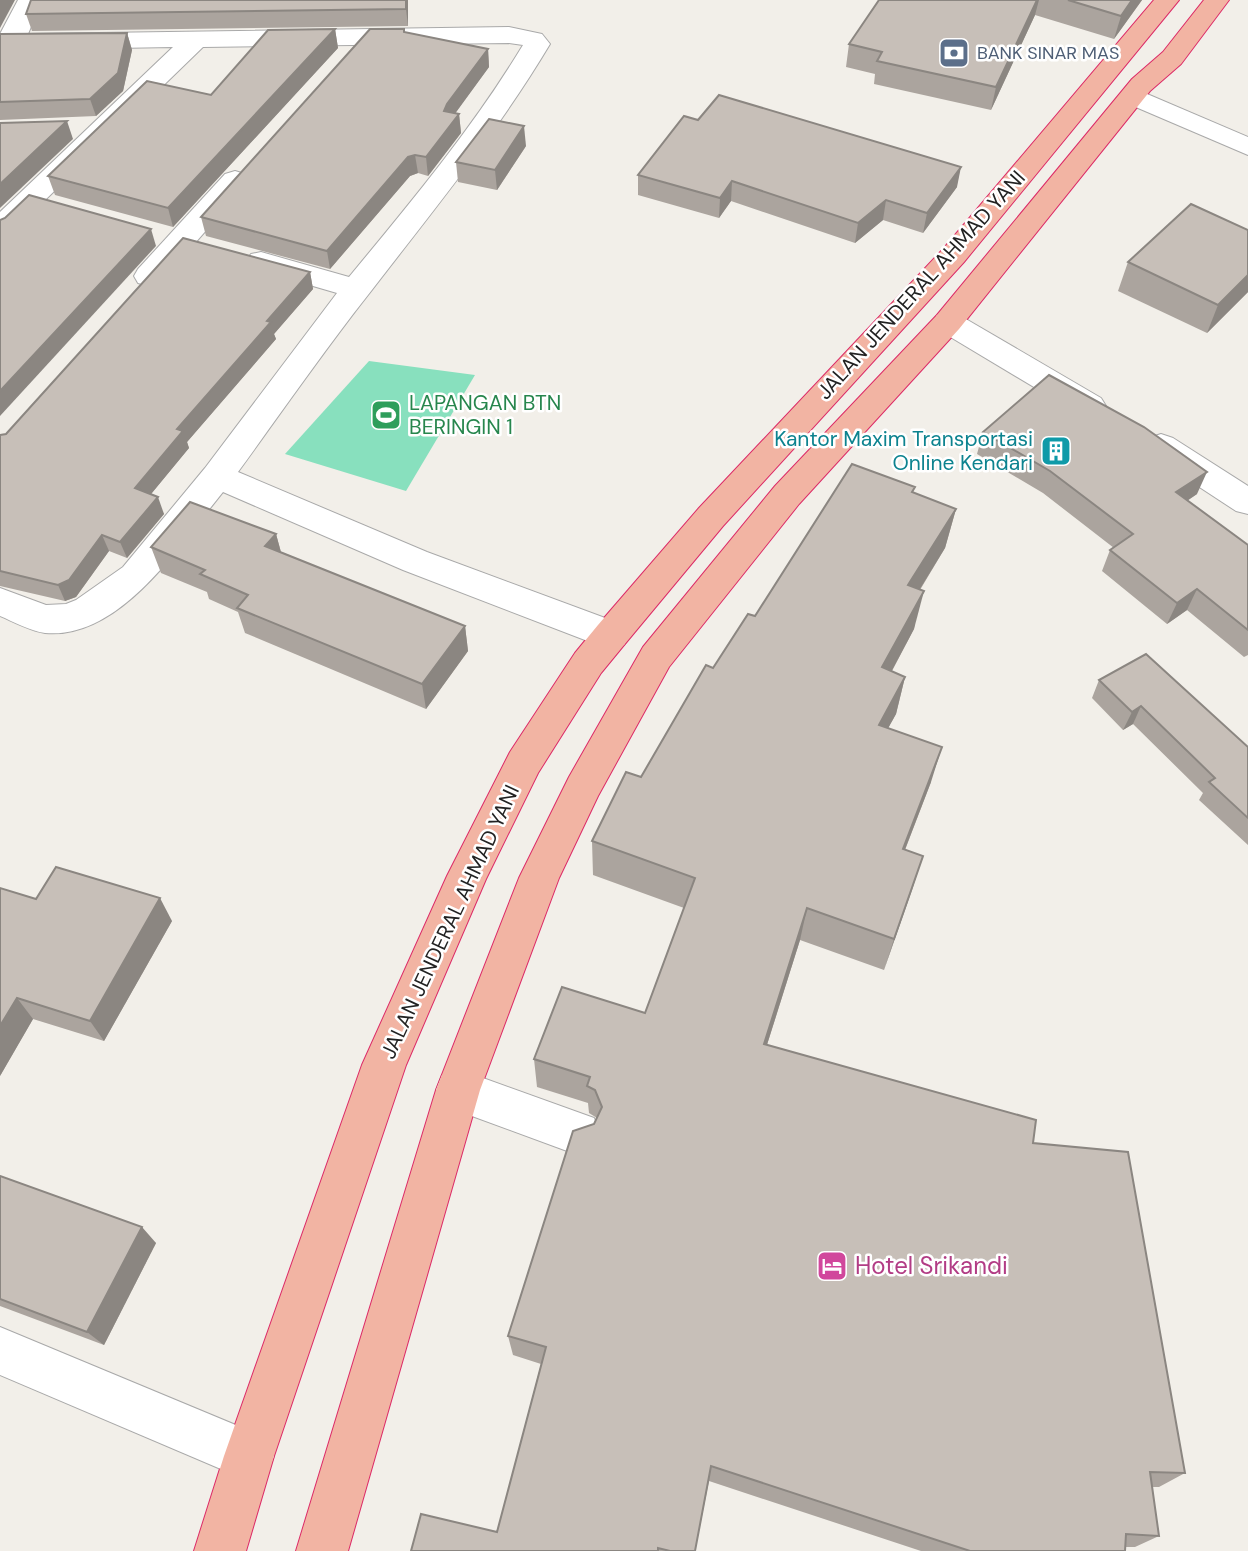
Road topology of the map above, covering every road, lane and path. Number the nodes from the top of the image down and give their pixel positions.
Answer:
1 (30, 0) edge
2 (1167, 0) edge
3 (1217, 0) edge
4 (365, 37) junction
5 (196, 39) junction
6 (6, 41) edge
7 (338, 67) edge
8 (1133, 96) junction
9 (104, 127) junction
10 (65, 128) edge
11 (1248, 148) edge
12 (255, 158) edge
13 (1, 226) edge
14 (194, 243) junction
15 (963, 244) junction
16 (1000, 258) junction
17 (356, 289) junction
18 (127, 300) edge
19 (909, 305) junction
20 (948, 322) junction
21 (217, 476) junction
22 (1248, 502) edge
23 (0, 602) edge
24 (611, 635) junction
25 (458, 1090) junction
26 (578, 1133) edge
27 (0, 1351) edge
28 (249, 1456) junction
29 (219, 1551) edge
30 (322, 1551) edge

1 - 6 street
2 - 15 highway, JALAN JENDERAL AHMAD YANI
3 - 8 highway, JALAN JENDERAL AHMAD YANI
4 - 5 street
4 - 7 street
4 - 17 street
5 - 6 street
5 - 9 street
8 - 11 street
8 - 16 highway, JALAN JENDERAL AHMAD YANI
9 - 10 street
9 - 13 street
12 - 14 street
14 - 17 street
14 - 18 street
15 - 16 highway
15 - 19 highway, JALAN JENDERAL AHMAD YANI
16 - 20 highway, JALAN JENDERAL AHMAD YANI
17 - 21 street
19 - 20 highway
19 - 24 highway, JALAN JENDERAL AHMAD YANI
20 - 22 street
20 - 25 highway, JALAN JENDERAL AHMAD YANI
21 - 23 street
21 - 24 street
24 - 28 highway, JALAN JENDERAL AHMAD YANI
25 - 26 street
25 - 30 highway, JALAN JENDERAL AHMAD YANI
27 - 28 street
28 - 29 highway, JALAN JENDERAL AHMAD YANI

